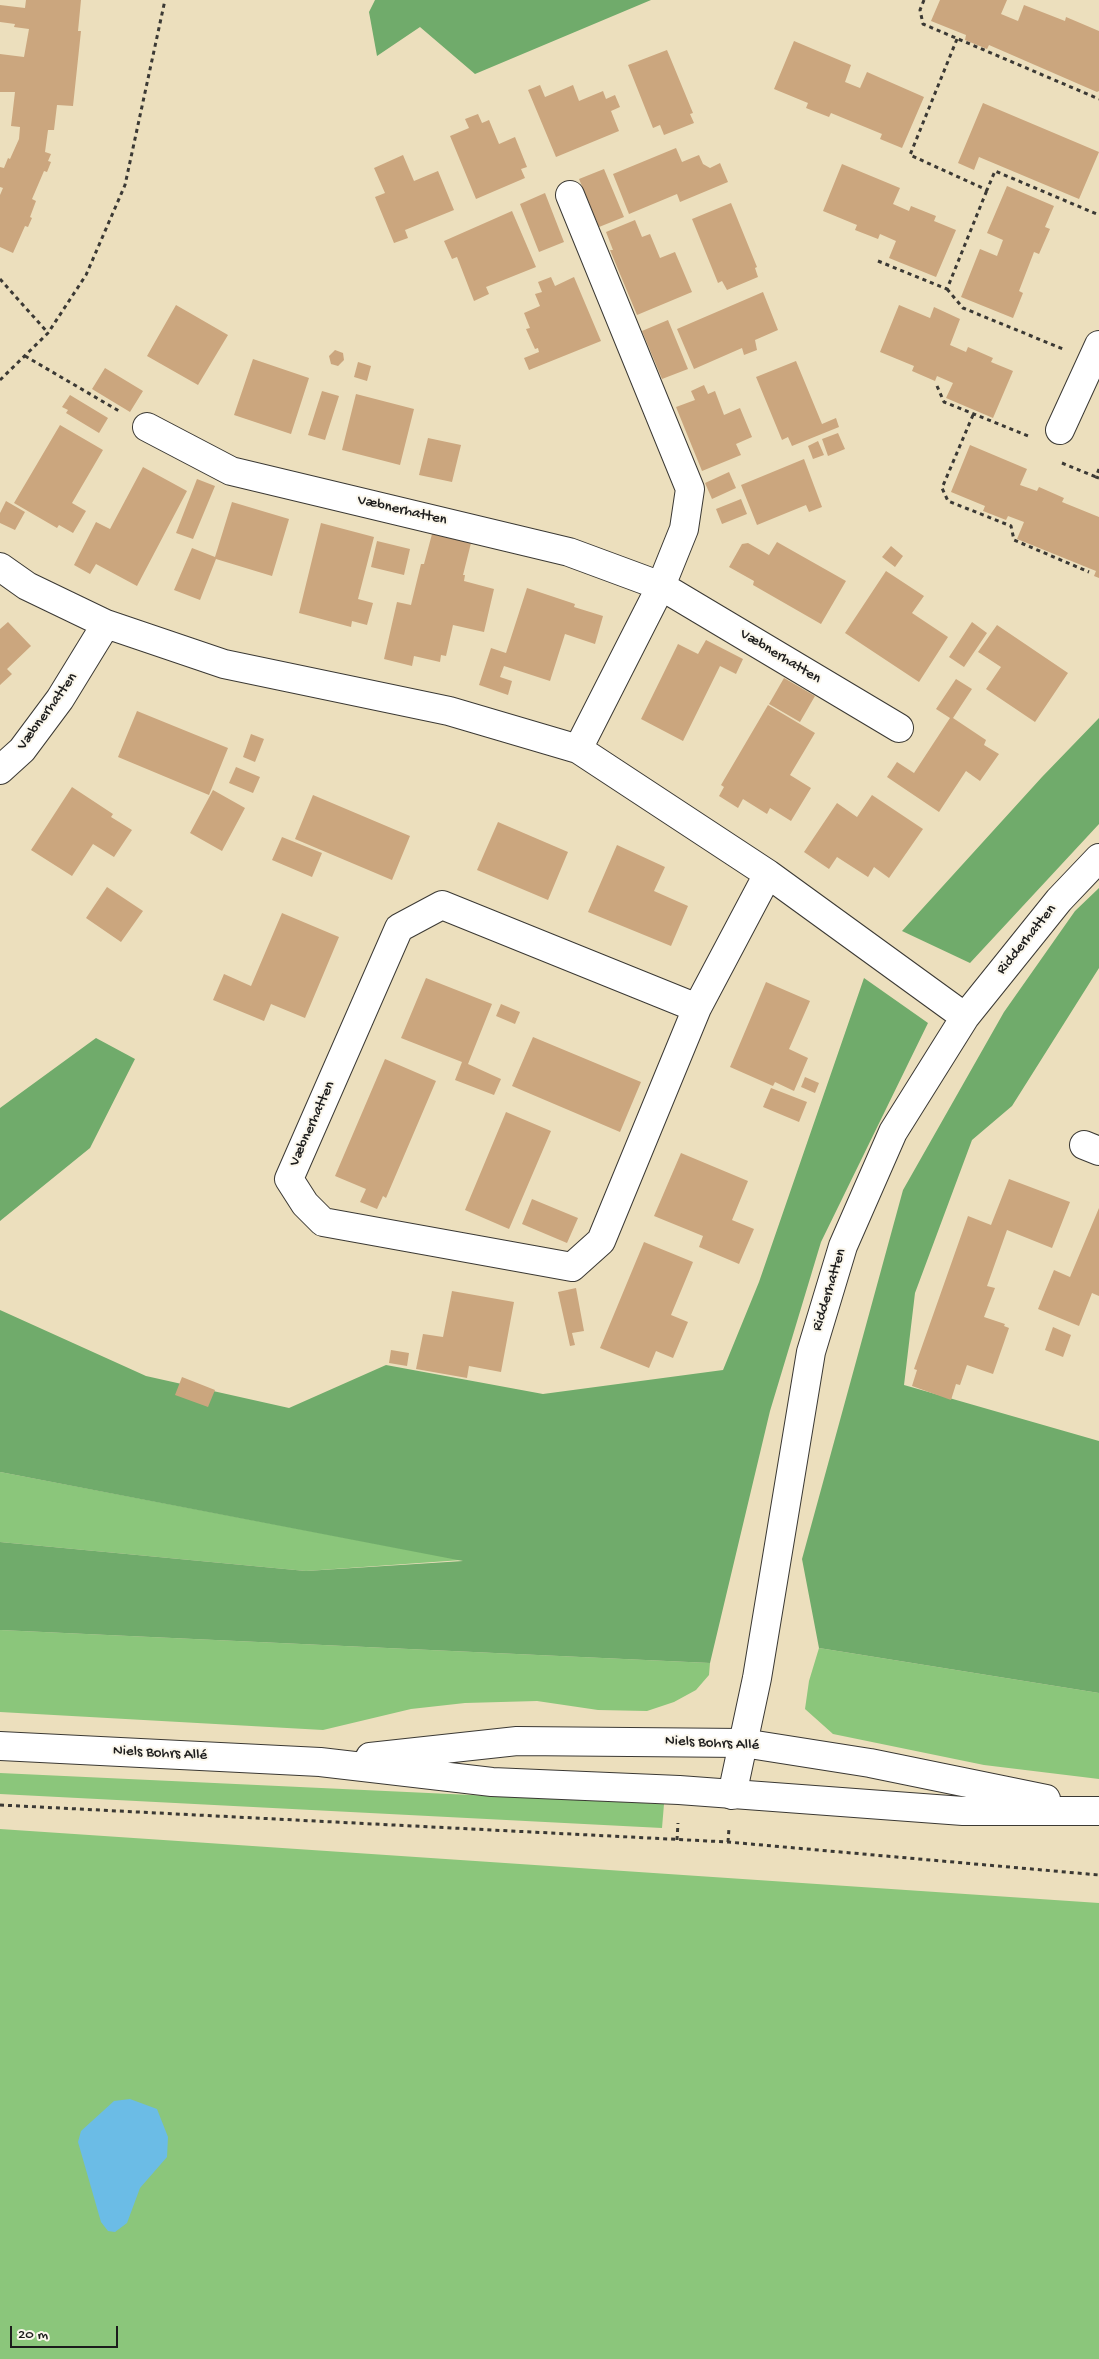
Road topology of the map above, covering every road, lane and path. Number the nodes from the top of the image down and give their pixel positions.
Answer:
1 (165, 0) edge
2 (924, 0) edge
3 (957, 39) junction
4 (1099, 99) edge
5 (987, 190) junction
6 (570, 195) dead end
7 (1099, 215) edge
8 (878, 261) dead end
9 (0, 279) edge
10 (947, 289) junction
11 (48, 333) junction
12 (1095, 353) edge
13 (25, 356) junction
14 (0, 380) edge
15 (937, 386) dead end
16 (972, 414) junction
17 (147, 427) joint
18 (1060, 430) dead end
19 (1032, 438) dead end
20 (1058, 461) dead end
21 (1099, 469) edge
22 (1098, 477) edge
23 (0, 566) edge
24 (1089, 572) dead end
25 (661, 586) junction
26 (106, 624) junction
27 (899, 728) dead end
28 (578, 749) junction
29 (0, 770) edge
30 (1099, 858) edge
31 (768, 874) junction
32 (697, 1008) junction
33 (965, 1017) junction
34 (744, 1743) junction
35 (0, 1746) edge
36 (320, 1762) junction
37 (732, 1795) junction
38 (0, 1805) edge
39 (1099, 1811) edge
40 (1099, 1875) edge

1 - 11 path
2 - 3 path
3 - 4 path
3 - 5 path
5 - 7 path
5 - 10 path
6 - 25 street
8 - 10 path
9 - 11 path
10 - 12 path
11 - 13 path
12 - 18 street
13 - 14 path
13 - 17 path
15 - 16 path
16 - 19 path
16 - 24 path
17 - 25 street, Væbnerhatten
20 - 22 path
21 - 22 path
23 - 26 street
25 - 27 street, Væbnerhatten
25 - 28 street
26 - 28 street
26 - 29 street, Væbnerhatten
28 - 31 street
30 - 33 street, Ridderhatten
31 - 32 street, Væbnerhatten
31 - 33 street
32 - 32 street, Væbnerhatten
33 - 34 street, Ridderhatten
34 - 36 street, Niels Bohrs Allé
34 - 37 street, Ridderhatten
34 - 39 street, Niels Bohrs Allé
35 - 36 street, Niels Bohrs Allé
36 - 37 street, Niels Bohrs Allé
37 - 39 street, Niels Bohrs Allé
38 - 40 path

